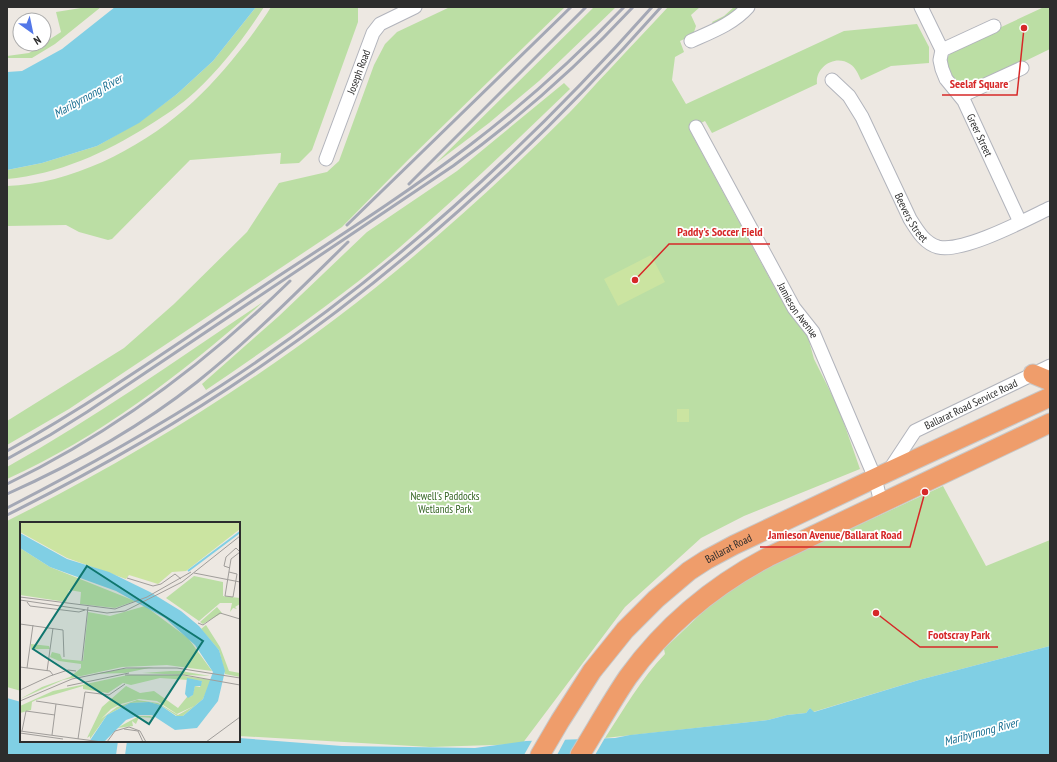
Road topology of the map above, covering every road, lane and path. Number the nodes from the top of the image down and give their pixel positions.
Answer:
1 (415, 7) edge
2 (748, 7) edge
3 (921, 7) edge
4 (994, 26) dead end
5 (691, 41) dead end
6 (942, 50) junction
7 (1022, 68) dead end
8 (832, 80) dead end
9 (961, 96) junction
10 (696, 127) dead end
11 (326, 159) dead end
12 (1050, 208) edge
13 (1020, 222) junction
14 (1044, 374) edge
15 (1050, 397) edge
16 (1050, 423) edge
17 (882, 475) junction
18 (881, 503) junction
19 (540, 755) edge
20 (580, 755) edge

1 - 11 street, Joseph Road
2 - 5 street
3 - 6 street, Greer Street
4 - 6 street
6 - 9 street, Greer Street
7 - 9 street
8 - 13 street, Beevers Street
9 - 13 street, Greer Street
10 - 17 street, Jamieson Avenue
12 - 13 street, Beevers Street
14 - 17 street, Ballarat Road Service Road
15 - 17 highway, Ballarat Road
16 - 18 highway
17 - 18 street, Jamieson Avenue
17 - 19 highway, Ballarat Road
18 - 20 highway

